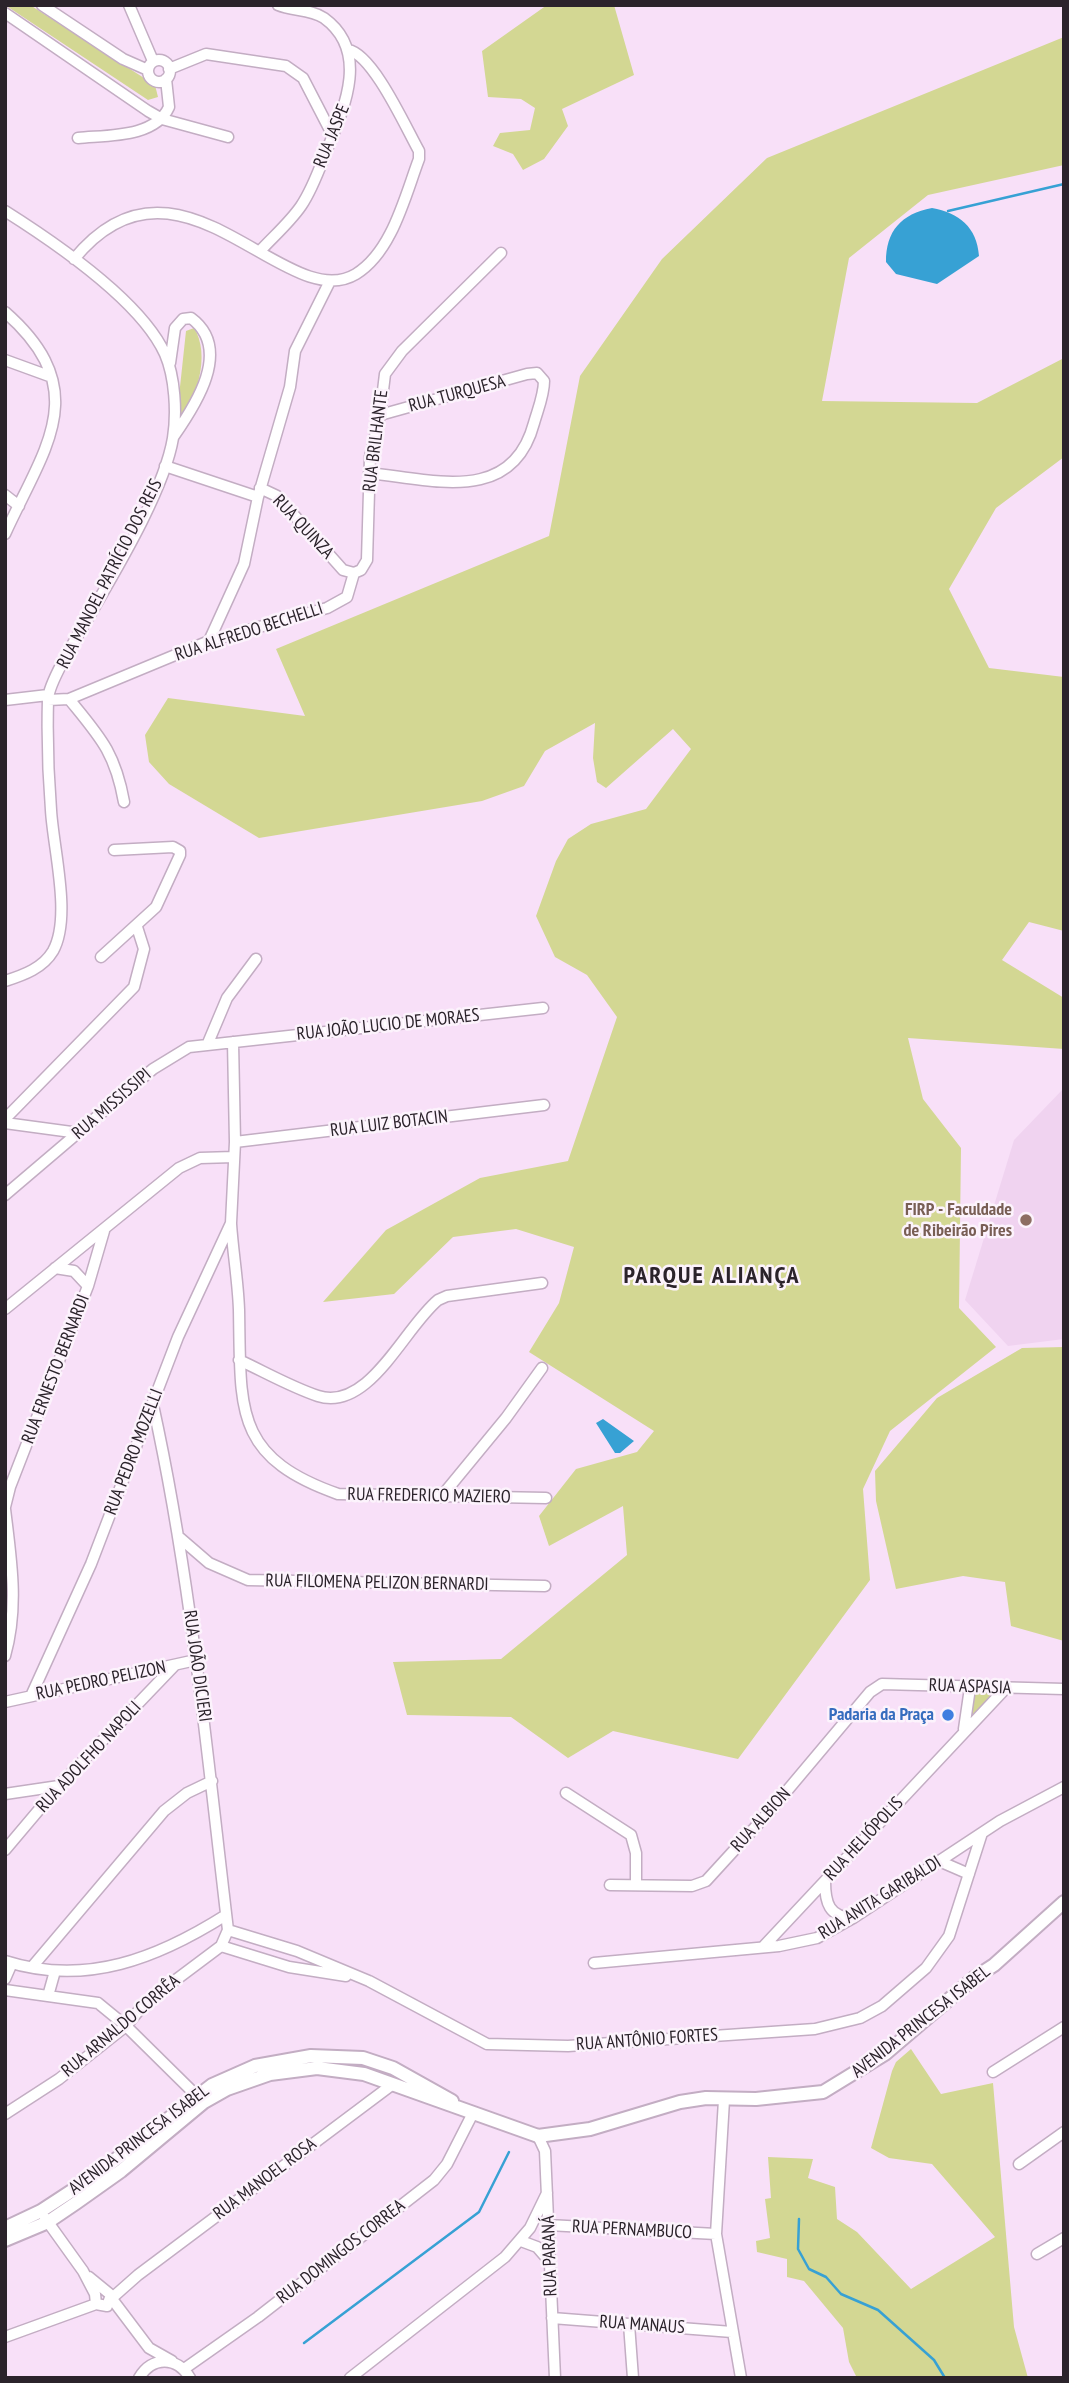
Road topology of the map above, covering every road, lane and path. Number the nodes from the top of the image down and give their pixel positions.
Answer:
1 (42, 5) edge
2 (129, 5) edge
3 (278, 5) edge
4 (5, 13) edge
5 (348, 50) junction
6 (151, 66) junction
7 (168, 74) junction
8 (162, 119) junction
9 (333, 136) junction
10 (228, 137) dead end
11 (78, 138) dead end
12 (5, 211) edge
13 (261, 250) junction
14 (501, 253) dead end
15 (74, 259) junction
16 (328, 283) junction
17 (5, 312) edge
18 (5, 360) edge
19 (170, 367) junction
20 (50, 376) junction
21 (380, 415) junction
22 (173, 436) junction
23 (165, 466) junction
24 (369, 474) junction
25 (259, 492) junction
26 (5, 495) edge
27 (19, 506) junction
28 (5, 534) edge
29 (354, 573) junction
30 (209, 641) junction
31 (48, 698) junction
32 (69, 699) junction
33 (5, 700) edge
34 (124, 802) dead end
35 (114, 850) dead end
36 (137, 927) junction
37 (101, 957) dead end
38 (256, 960) dead end
39 (5, 981) edge
40 (543, 1008) dead end
41 (233, 1042) junction
42 (208, 1043) junction
43 (544, 1105) dead end
44 (5, 1121) edge
45 (79, 1133) junction
46 (235, 1142) junction
47 (234, 1157) junction
48 (5, 1195) edge
49 (231, 1223) junction
50 (104, 1231) junction
51 (55, 1268) junction
52 (542, 1283) dead end
53 (88, 1286) junction
54 (5, 1309) edge
55 (239, 1360) junction
56 (542, 1368) dead end
57 (153, 1405) junction
58 (441, 1497) junction
59 (546, 1498) dead end
60 (5, 1508) edge
61 (180, 1538) junction
62 (545, 1586) dead end
63 (5, 1656) edge
64 (196, 1660) junction
65 (176, 1665) junction
66 (878, 1685) joint
67 (970, 1688) junction
68 (1005, 1689) junction
69 (1064, 1689) edge
70 (31, 1696) junction
71 (5, 1702) edge
72 (964, 1730) junction
73 (212, 1781) junction
74 (59, 1786) junction
75 (1064, 1787) edge
76 (566, 1793) dead end
77 (5, 1794) edge
78 (982, 1833) junction
79 (5, 1850) edge
80 (939, 1861) junction
81 (969, 1874) junction
82 (825, 1881) junction
83 (610, 1885) dead end
84 (636, 1885) junction
85 (1064, 1902) edge
86 (226, 1915) junction
87 (853, 1918) junction
88 (228, 1930) junction
89 (221, 1946) junction
90 (762, 1947) junction
91 (9, 1962) edge
92 (594, 1962) dead end
93 (32, 1967) junction
94 (55, 1971) junction
95 (357, 1977) junction
96 (5, 1979) edge
97 (5, 1990) edge
98 (48, 1996) junction
99 (126, 2026) junction
100 (1064, 2027) edge
101 (993, 2072) dead end
102 (393, 2084) junction
103 (200, 2099) junction
104 (724, 2100) junction
105 (473, 2113) junction
106 (5, 2114) edge
107 (1064, 2132) edge
108 (538, 2136) junction
109 (1019, 2164) dead end
110 (547, 2193) junction
111 (44, 2216) junction
112 (548, 2225) junction
113 (5, 2228) edge
114 (716, 2234) junction
115 (1064, 2238) edge
116 (5, 2240) edge
117 (521, 2241) junction
118 (1037, 2254) dead end
119 (550, 2262) junction
120 (103, 2297) junction
121 (552, 2318) junction
122 (629, 2324) junction
123 (732, 2332) junction
124 (5, 2337) edge
125 (149, 2348) junction
126 (172, 2361) junction
127 (142, 2373) edge
128 (187, 2374) edge
129 (350, 2378) edge
130 (555, 2378) edge
131 (634, 2378) edge
132 (741, 2378) edge

1 - 6 street
2 - 6 street
3 - 5 street
4 - 8 street
5 - 9 street, RUA JASPE
5 - 16 street
6 - 7 street
6 - 7 street
7 - 8 street
7 - 9 street
8 - 10 street
8 - 11 street
9 - 13 street, RUA JASPE
12 - 15 street, RUA MANOEL PATRÍCIO DOS REIS
13 - 15 street
13 - 16 street
14 - 21 street, RUA BRILHANTE
15 - 19 street, RUA MANOEL PATRÍCIO DOS REIS
16 - 25 street
17 - 20 street
18 - 20 street
19 - 22 street, RUA MANOEL PATRÍCIO DOS REIS
19 - 22 street
20 - 27 street
21 - 24 street, RUA BRILHANTE
21 - 24 street, RUA TURQUESA
22 - 23 street, RUA MANOEL PATRÍCIO DOS REIS
23 - 25 street, RUA QUINZA
23 - 31 street, RUA MANOEL PATRÍCIO DOS REIS
24 - 29 street, RUA BRILHANTE
25 - 29 street, RUA QUINZA
25 - 30 street
26 - 27 street
27 - 28 street
29 - 30 street, RUA ALFREDO BECHELLI
30 - 32 street, RUA ALFREDO BECHELLI
31 - 32 street, RUA ALFREDO BECHELLI
31 - 33 street, RUA ALFREDO BECHELLI
31 - 39 street
32 - 34 street
35 - 36 street
36 - 37 street
36 - 44 street
38 - 42 street
40 - 41 street, RUA JOÃO LUCIO DE MORAES
41 - 42 street, RUA MISSISSIPI
41 - 46 street
42 - 45 street, RUA MISSISSIPI
43 - 46 street, RUA LUIZ BOTACIN
44 - 45 street
45 - 48 street, RUA MISSISSIPI
46 - 47 street
47 - 49 street, RUA PEDRO MOZELLI
47 - 50 street
49 - 55 street, RUA FREDERICO MAZIERO
49 - 57 street, RUA PEDRO MOZELLI
50 - 51 street
50 - 53 street, RUA ERNESTO BERNARDI
51 - 53 street
51 - 54 street
52 - 55 street
53 - 60 street, RUA ERNESTO BERNARDI
55 - 58 street, RUA FREDERICO MAZIERO
56 - 58 street
57 - 61 street, RUA JOÃO DICIERI
57 - 70 street, RUA PEDRO MOZELLI
58 - 59 street, RUA FREDERICO MAZIERO
60 - 63 street, RUA ERNESTO BERNARDI
61 - 62 street, RUA FILOMENA PELIZON BERNARDI
61 - 64 street, RUA JOÃO DICIERI
64 - 65 street, RUA PEDRO PELIZON
64 - 73 street, RUA JOÃO DICIERI
65 - 70 street, RUA PEDRO PELIZON
65 - 74 street, RUA ADOLFHO NAPOLI
66 - 67 street, RUA ASPASIA
66 - 84 street, RUA ALBION
67 - 68 street, RUA ASPASIA
67 - 72 street
68 - 69 street, RUA ASPASIA
68 - 72 street, RUA HELIÓPOLIS
70 - 71 street, RUA PEDRO PELIZON
72 - 82 street, RUA HELIÓPOLIS
73 - 86 street, RUA JOÃO DICIERI
73 - 93 street
74 - 77 street
74 - 79 street, RUA ADOLFHO NAPOLI
75 - 78 street, RUA ANITA GARIBALDI
76 - 84 street
78 - 80 street, RUA ANITA GARIBALDI
78 - 81 street, RUA ANTÔNIO FORTES
80 - 81 street
80 - 87 street, RUA ANITA GARIBALDI
81 - 95 street, RUA ANTÔNIO FORTES
82 - 87 street
82 - 90 street, RUA HELIÓPOLIS
83 - 84 street, RUA ALBION
85 - 104 main road, AVENIDA PRINCESA ISABEL
86 - 88 street, RUA JOÃO DICIERI
86 - 94 street
87 - 90 street, RUA ANITA GARIBALDI
88 - 89 street, RUA ARNALDO CORRÊA
88 - 95 street, RUA ANTÔNIO FORTES
89 - 95 street
89 - 99 street, RUA ARNALDO CORRÊA
90 - 92 street, RUA ANITA GARIBALDI
91 - 93 street
91 - 96 street
93 - 94 street
94 - 98 street
97 - 98 street
98 - 99 street
99 - 103 street
99 - 106 street, RUA ARNALDO CORRÊA
100 - 101 street
102 - 103 main road, AVENIDA PRINCESA ISABEL
102 - 105 main road, AVENIDA PRINCESA ISABEL
102 - 120 street, RUA MANOEL ROSA
103 - 105 main road, AVENIDA PRINCESA ISABEL
103 - 111 main road, AVENIDA PRINCESA ISABEL
104 - 108 main road, AVENIDA PRINCESA ISABEL
104 - 114 street
105 - 108 main road, AVENIDA PRINCESA ISABEL
105 - 128 street, RUA DOMINGOS CORREA
107 - 109 street
108 - 110 street, RUA PARANÁ
110 - 112 street, RUA PARANÁ
110 - 117 street
111 - 113 main road, AVENIDA PRINCESA ISABEL
111 - 116 main road, AVENIDA PRINCESA ISABEL
111 - 120 street
112 - 114 street, RUA PERNAMBUCO
112 - 119 street, RUA PARANÁ
114 - 123 street
115 - 118 street
117 - 119 street
117 - 129 street
119 - 121 street, RUA PARANÁ
120 - 124 street, RUA MANOEL ROSA
120 - 125 street
121 - 122 street, RUA MANAUS
121 - 130 street, RUA PARANÁ
122 - 123 street, RUA MANAUS
122 - 131 street
123 - 132 street
125 - 126 street
125 - 127 street
126 - 127 street
126 - 128 street

